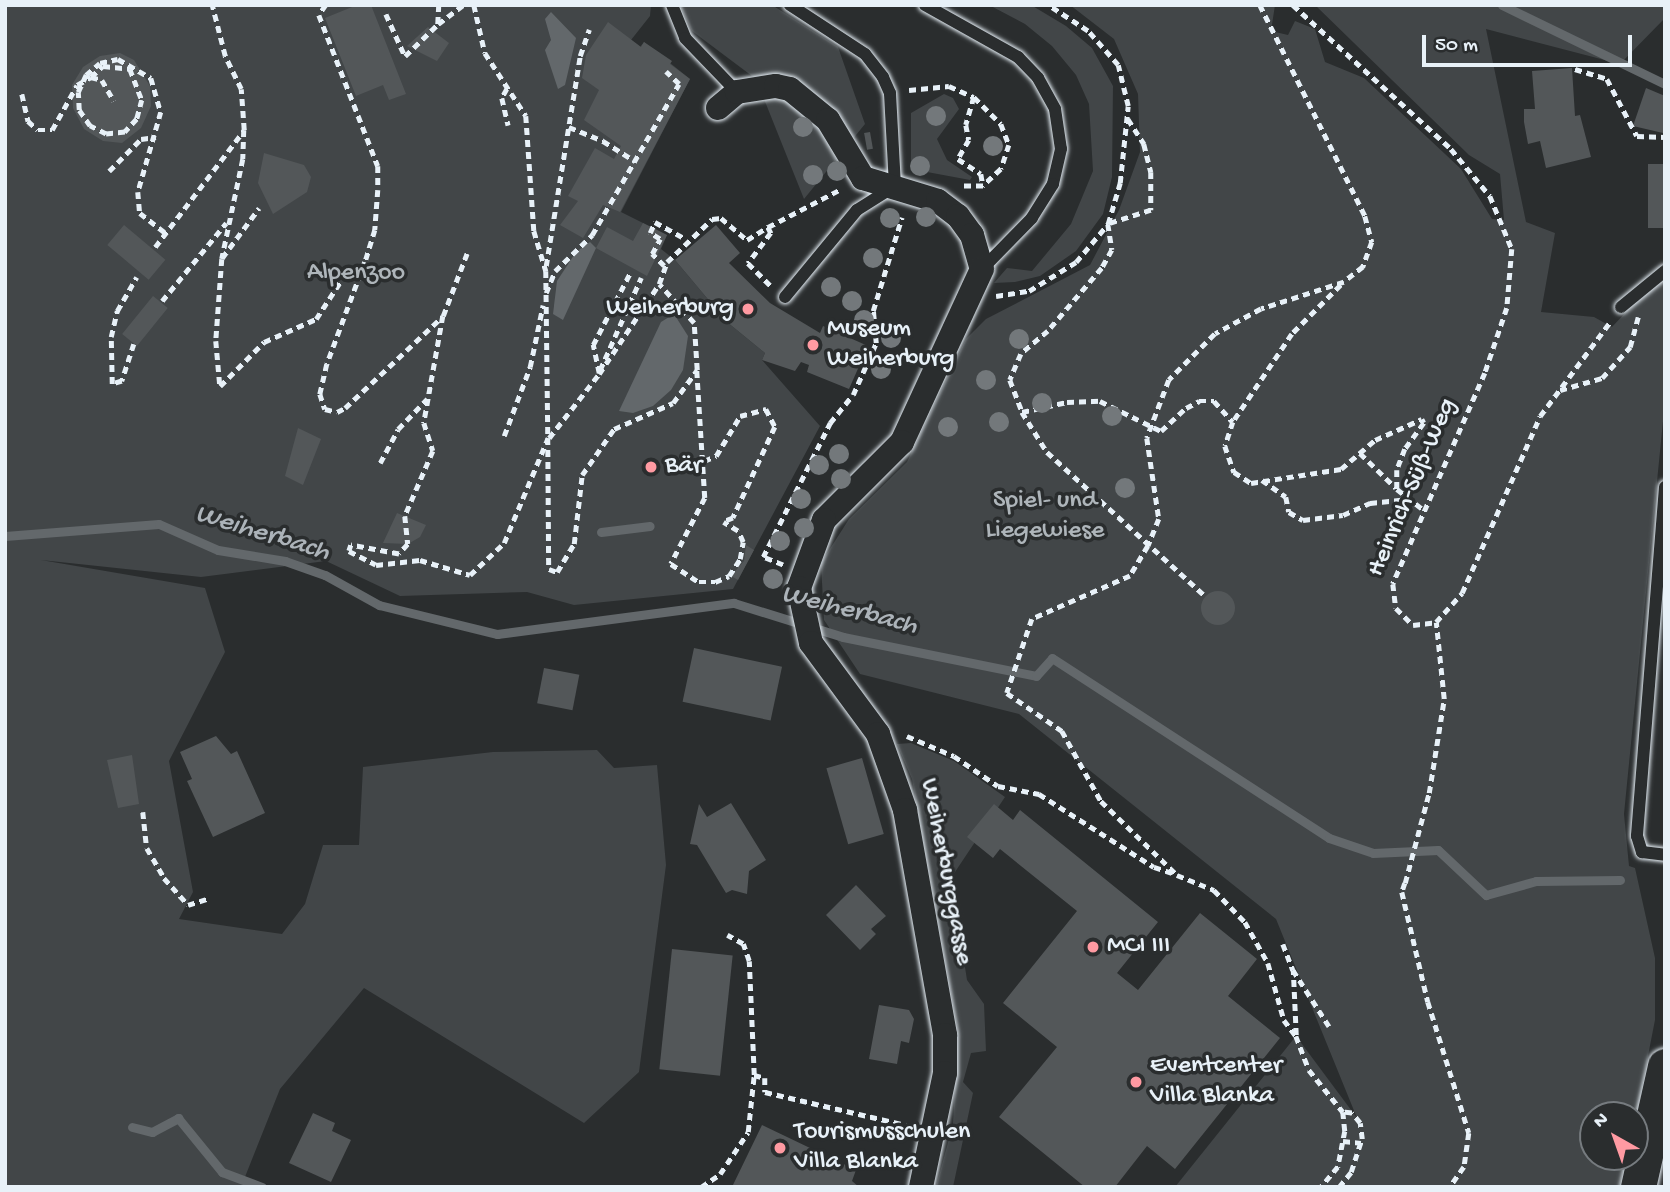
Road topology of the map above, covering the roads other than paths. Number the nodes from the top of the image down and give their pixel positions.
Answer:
1 (672, 5) edge
2 (790, 5) edge
3 (925, 5) edge
4 (737, 92) junction
5 (718, 108) dead end
6 (895, 186) junction
7 (1665, 271) edge
8 (978, 279) junction
9 (785, 297) dead end
10 (1621, 307) road end
11 (1665, 487) edge
12 (1665, 855) edge
13 (1665, 1066) edge
14 (921, 1187) edge
15 (1638, 1187) edge

1 - 4 lane
2 - 6 lane
3 - 8 lane, Weiherburggasse
4 - 5 street
4 - 6 street
6 - 8 street
6 - 9 lane
7 - 10 lane
8 - 14 street, Weiherburggasse
11 - 12 lane
13 - 15 street

